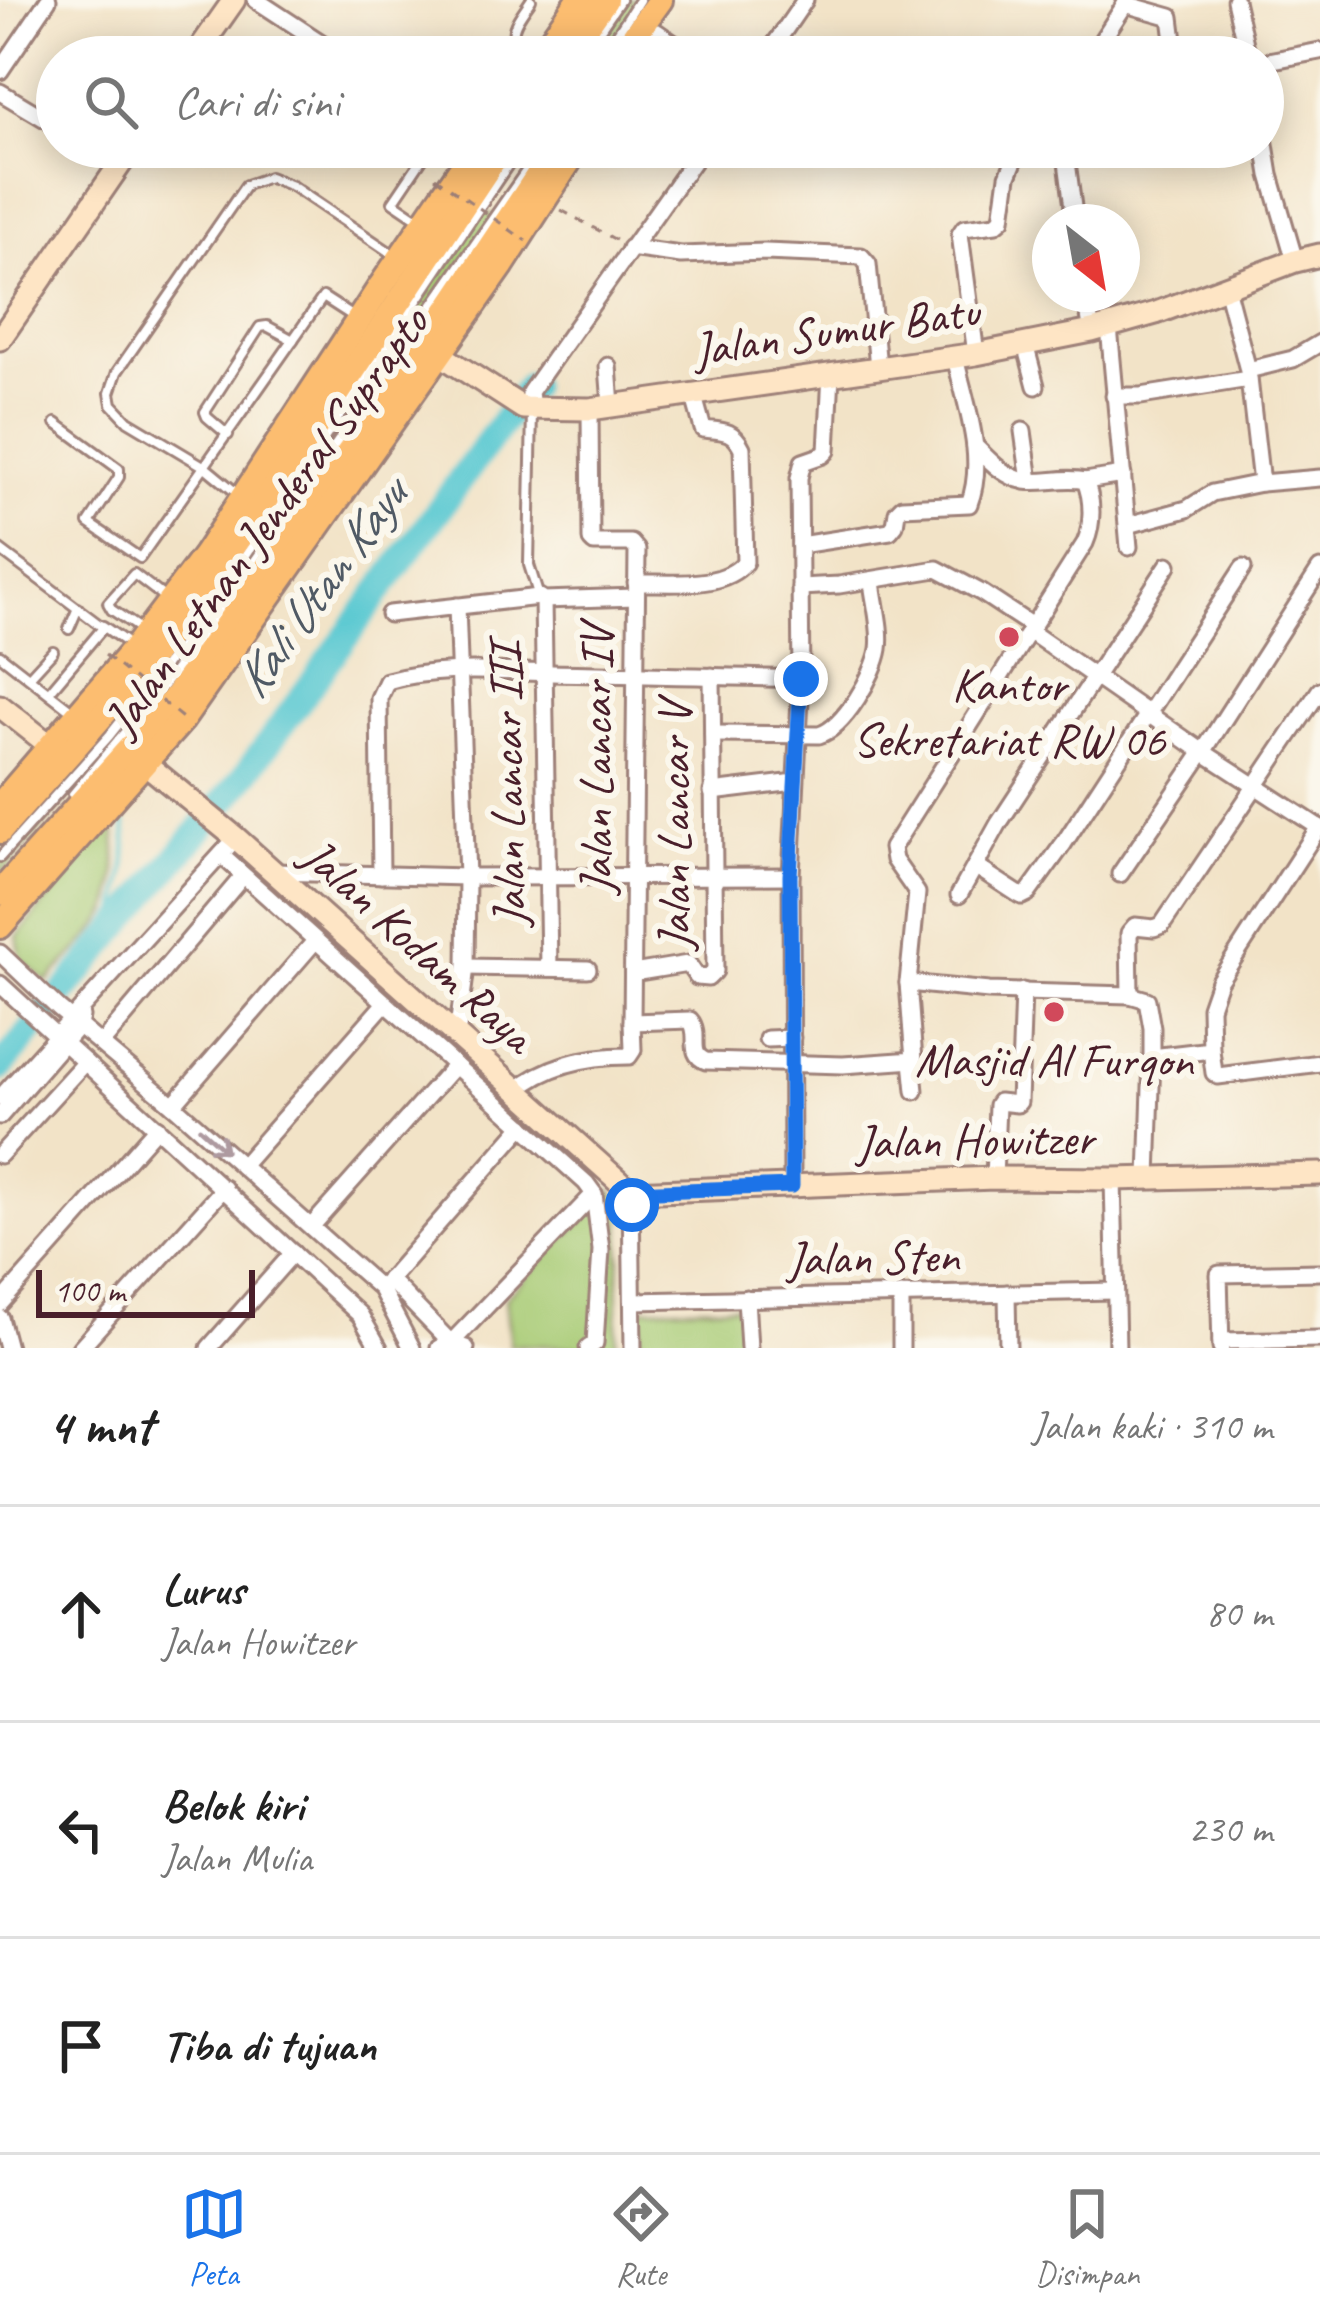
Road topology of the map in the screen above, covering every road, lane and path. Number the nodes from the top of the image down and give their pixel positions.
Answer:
1 (48, 0) edge
2 (233, 0) edge
3 (256, 0) edge
4 (532, 0) edge
5 (620, 0) edge
6 (639, 0) edge
7 (660, 0) edge
8 (680, 0) edge
9 (806, 0) edge
10 (1235, 0) edge
11 (589, 2) edge
12 (1127, 2) edge
13 (657, 32) junction
14 (208, 36) edge
15 (311, 36) edge
16 (514, 36) edge
17 (557, 36) edge
18 (574, 36) edge
19 (595, 36) edge
20 (616, 36) edge
21 (634, 36) edge
22 (654, 36) edge
23 (663, 36) edge
24 (781, 36) edge
25 (1105, 36) edge
26 (1173, 36) edge
27 (1243, 36) edge
28 (1320, 50) edge
29 (1284, 58) edge
30 (0, 70) edge
31 (0, 92) edge
32 (36, 113) edge
33 (118, 168) edge
34 (416, 168) edge
35 (462, 168) edge
36 (488, 168) edge
37 (506, 168) edge
38 (528, 168) edge
39 (543, 168) edge
40 (565, 168) edge
41 (688, 168) edge
42 (1011, 168) edge
43 (1068, 168) edge
44 (1269, 168) edge
45 (435, 177) dead end
46 (544, 200) junction
47 (1073, 204) edge
48 (424, 223) junction
49 (611, 238) dead end
50 (526, 242) dead end
51 (630, 248) junction
52 (1320, 255) edge
53 (401, 259) junction
54 (1295, 261) junction
55 (1226, 287) junction
56 (1093, 312) edge
57 (355, 327) junction
58 (1100, 329) junction
59 (0, 340) edge
60 (293, 340) junction
61 (1320, 343) edge
62 (1025, 344) junction
63 (438, 353) junction
64 (965, 356) junction
65 (608, 366) dead end
66 (878, 368) junction
67 (354, 370) junction
68 (831, 374) junction
69 (1248, 374) junction
70 (1036, 386) dead end
71 (692, 393) junction
72 (1114, 396) junction
73 (600, 407) junction
74 (527, 409) junction
75 (56, 423) dead end
76 (391, 423) junction
77 (1023, 431) dead end
78 (228, 434) junction
79 (361, 435) junction
80 (975, 446) junction
81 (206, 466) junction
82 (1123, 475) junction
83 (1320, 478) edge
84 (1030, 481) junction
85 (1085, 481) junction
86 (1261, 483) junction
87 (242, 497) junction
88 (1128, 525) junction
89 (800, 545) junction
90 (1129, 547) dead end
91 (0, 550) edge
92 (1168, 565) dead end
93 (1243, 568) dead end
94 (1320, 569) edge
95 (872, 581) junction
96 (800, 587) junction
97 (636, 590) junction
98 (541, 598) junction
99 (457, 606) junction
100 (79, 608) junction
101 (203, 612) junction
102 (389, 614) dead end
103 (101, 626) junction
104 (1030, 628) junction
105 (69, 629) dead end
106 (130, 642) junction
107 (53, 651) dead end
108 (0, 655) edge
109 (460, 672) junction
110 (545, 674) junction
111 (636, 675) junction
112 (30, 676) junction
113 (712, 676) junction
114 (1094, 677) junction
115 (801, 679) junction
116 (1320, 690) edge
117 (49, 692) junction
118 (0, 706) edge
119 (1147, 712) junction
120 (78, 716) junction
121 (186, 721) dead end
122 (713, 734) junction
123 (797, 735) junction
124 (52, 747) junction
125 (1203, 752) junction
126 (146, 764) junction
127 (795, 782) junction
128 (1256, 787) junction
129 (712, 792) junction
130 (94, 802) junction
131 (65, 803) dead end
132 (0, 805) edge
133 (1317, 821) edge
134 (0, 831) edge
135 (225, 839) junction
136 (0, 857) edge
137 (975, 866) junction
138 (273, 872) junction
139 (1120, 874) dead end
140 (382, 875) junction
141 (546, 875) junction
142 (635, 875) junction
143 (243, 876) junction
144 (790, 876) junction
145 (467, 878) junction
146 (713, 878) junction
147 (0, 892) edge
148 (959, 895) dead end
149 (0, 926) edge
150 (315, 941) junction
151 (0, 953) edge
152 (466, 967) junction
153 (549, 968) junction
154 (588, 969) dead end
155 (633, 973) junction
156 (908, 982) junction
157 (0, 984) edge
158 (1023, 991) junction
159 (1130, 995) junction
160 (385, 1003) junction
161 (73, 1015) junction
162 (632, 1022) junction
163 (55, 1034) junction
164 (457, 1036) junction
165 (792, 1038) junction
166 (767, 1039) dead end
167 (102, 1043) junction
168 (1210, 1050) junction
169 (1152, 1057) junction
170 (912, 1061) junction
171 (86, 1062) junction
172 (1320, 1063) edge
173 (791, 1064) junction
174 (455, 1065) junction
175 (517, 1090) junction
176 (915, 1091) dead end
177 (0, 1098) edge
178 (173, 1105) junction
179 (0, 1116) edge
180 (523, 1126) junction
181 (157, 1127) junction
182 (0, 1155) edge
183 (242, 1166) junction
184 (1320, 1174) edge
185 (994, 1178) junction
186 (1148, 1178) junction
187 (1113, 1179) junction
188 (792, 1186) junction
189 (224, 1189) junction
190 (271, 1192) junction
191 (632, 1192) junction
192 (594, 1194) junction
193 (252, 1215) junction
194 (311, 1227) junction
195 (293, 1253) junction
196 (1320, 1272) edge
197 (385, 1284) junction
198 (1115, 1291) junction
199 (1007, 1294) junction
200 (901, 1295) junction
201 (746, 1298) junction
202 (633, 1300) junction
203 (0, 1304) edge
204 (0, 1318) edge
205 (1320, 1339) edge
206 (1221, 1345) edge
207 (452, 1346) edge
208 (8, 1348) edge
209 (80, 1348) edge
210 (209, 1348) edge
211 (380, 1348) edge
212 (412, 1348) edge
213 (588, 1348) edge
214 (633, 1348) edge
215 (748, 1348) edge
216 (901, 1348) edge
217 (1008, 1348) edge
218 (1117, 1348) edge

1 - 30 street
2 - 14 street
3 - 15 street
4 - 16 lane
5 - 19 lane
6 - 20 lane
7 - 21 main road
8 - 13 main road
9 - 24 street
10 - 27 street
11 - 17 main road
11 - 18 main road
12 - 25 street
12 - 26 street
13 - 22 main road
13 - 23 street
28 - 29 street
31 - 32 street
33 - 59 street
34 - 48 lane
35 - 48 main road, Jalan Letnan Jenderal Suprapto
36 - 67 main road, Jalan Letnan Jenderal Suprapto
37 - 101 lane
38 - 101 lane
39 - 79 main road, Jalan Letnan Jenderal Suprapto
40 - 46 main road, Jalan Letnan Jenderal Suprapto
41 - 51 street
42 - 64 street
43 - 47 street
44 - 54 street
45 - 50 path, bridge
46 - 49 path
46 - 63 main road, Jalan Letnan Jenderal Suprapto
48 - 53 main road, Jalan Letnan Jenderal Suprapto
51 - 66 street
51 - 74 street
52 - 54 street, Jalan Sumur Batu
53 - 57 main road, Jalan Letnan Jenderal Suprapto
53 - 81 lane
54 - 55 street, Jalan Sumur Batu
55 - 58 street, Jalan Sumur Batu
55 - 69 street
56 - 58 street
57 - 60 lane
57 - 67 main road
57 - 87 main road, Jalan Letnan Jenderal Suprapto
58 - 62 street, Jalan Sumur Batu
58 - 72 street
60 - 78 lane
60 - 78 lane
61 - 69 street
62 - 64 street, Jalan Sumur Batu
62 - 70 street
63 - 74 street
63 - 76 main road, Jalan Letnan Jenderal Suprapto
64 - 66 street, Jalan Sumur Batu
64 - 80 street
65 - 73 street
66 - 68 street, Jalan Sumur Batu
67 - 101 main road, Jalan Letnan Jenderal Suprapto
68 - 71 street, Jalan Sumur Batu
68 - 89 street
69 - 72 street
69 - 86 street
71 - 73 street, Jalan Sumur Batu
71 - 97 street
72 - 82 street
73 - 74 street, Jalan Sumur Batu
73 - 97 street, Jalan Lancar IV
74 - 98 lane
75 - 81 lane
76 - 79 main road
76 - 126 main road, Jalan Letnan Jenderal Suprapto
77 - 84 street
78 - 81 lane
79 - 101 main road, Jalan Letnan Jenderal Suprapto
80 - 84 street
80 - 89 street
81 - 87 lane
82 - 85 street
82 - 88 street
83 - 86 street
84 - 85 street
85 - 104 street
86 - 88 street
87 - 101 main road, Jalan Letnan Jenderal Suprapto
88 - 90 street
89 - 96 street
91 - 100 lane
92 - 114 street
93 - 119 street
94 - 125 street
95 - 96 street
95 - 104 street
95 - 123 street
96 - 115 street
97 - 98 street
97 - 111 street, Jalan Lancar IV
98 - 99 street
98 - 110 street, Jalan Lancar III
99 - 102 street
99 - 109 street
100 - 103 lane
100 - 105 lane
101 - 106 main road, Jalan Letnan Jenderal Suprapto
101 - 106 lane
101 - 130 main road, Jalan Letnan Jenderal Suprapto
101 - 131 lane
101 - 134 main road, Jalan Letnan Jenderal Suprapto
101 - 136 lane
103 - 106 lane
103 - 117 lane
104 - 114 street
104 - 156 street
106 - 120 main road, Jalan Letnan Jenderal Suprapto
106 - 121 path, bridge
107 - 112 lane
108 - 112 lane
109 - 110 street
109 - 140 street
109 - 145 street
110 - 111 street
110 - 141 street, Jalan Lancar III
111 - 113 street
111 - 142 street, Jalan Lancar IV
112 - 117 lane
113 - 115 street
113 - 122 street, Jalan Lancar V
114 - 119 street
114 - 137 street
115 - 123 street
116 - 128 street
117 - 120 lane
118 - 124 street
119 - 125 street
119 - 137 street
120 - 124 main road, Jalan Letnan Jenderal Suprapto
122 - 123 street
122 - 129 street, Jalan Lancar V
123 - 127 street
124 - 132 main road, Jalan Letnan Jenderal Suprapto
125 - 128 street
125 - 139 street
126 - 130 main road, Jalan Letnan Jenderal Suprapto
126 - 135 street, Jalan Kodam Raya
127 - 129 street
127 - 144 street
128 - 133 street
128 - 159 street
129 - 146 street, Jalan Lancar V
130 - 147 main road, Jalan Letnan Jenderal Suprapto
130 - 149 main road, Jalan Letnan Jenderal Suprapto
133 - 168 street
135 - 138 street, Jalan Kodam Raya
135 - 143 street
135 - 161 street
137 - 148 street
138 - 140 street
138 - 164 street, Jalan Kodam Raya
140 - 145 street
141 - 142 street
141 - 145 street
141 - 153 street, Jalan Lancar III
142 - 146 street
142 - 155 street, Jalan Lancar IV
143 - 150 street
143 - 167 street
144 - 146 street
144 - 165 street
145 - 152 street
146 - 155 street, Jalan Lancar V
150 - 160 street
150 - 178 street
151 - 161 street
152 - 153 street
152 - 164 street
153 - 154 street
155 - 162 street, Jalan Lancar IV
156 - 158 street
156 - 170 street
157 - 163 street
158 - 159 street
158 - 185 street
159 - 169 street
160 - 174 street
160 - 183 street
161 - 163 street
161 - 167 street
162 - 173 street
162 - 175 street
163 - 171 street
163 - 177 street
163 - 179 street
164 - 175 street, Jalan Kodam Raya
165 - 166 street
165 - 173 street
167 - 178 street
168 - 169 street
168 - 172 street
169 - 186 street
170 - 173 street
170 - 176 street
171 - 181 street
171 - 182 street
173 - 188 street
174 - 180 street
174 - 194 street
175 - 191 street, Jalan Kodam Raya
178 -> 183 street
180 - 192 street
180 - 197 street
181 - 189 street
181 - 203 street
183 - 190 street
184 - 186 street, Jalan Howitzer
185 - 187 street, Jalan Howitzer
185 - 188 street, Jalan Howitzer
186 - 187 street, Jalan Howitzer
187 - 198 street
188 - 191 street, Jalan Howitzer
189 - 193 street
189 - 209 street
190 - 193 street
190 - 194 street
191 - 202 street
192 - 207 street
192 - 213 street
193 - 195 street
194 - 197 street
195 - 210 street
195 - 211 street
196 - 206 street
197 - 207 street
197 - 212 street
198 - 199 street, Jalan Sten
198 - 218 street
199 - 200 street, Jalan Sten
199 - 217 street
200 - 201 street, Jalan Sten
200 - 216 street
201 - 202 street, Jalan Sten
201 - 215 street
202 - 214 street
204 - 208 street
205 - 206 street

